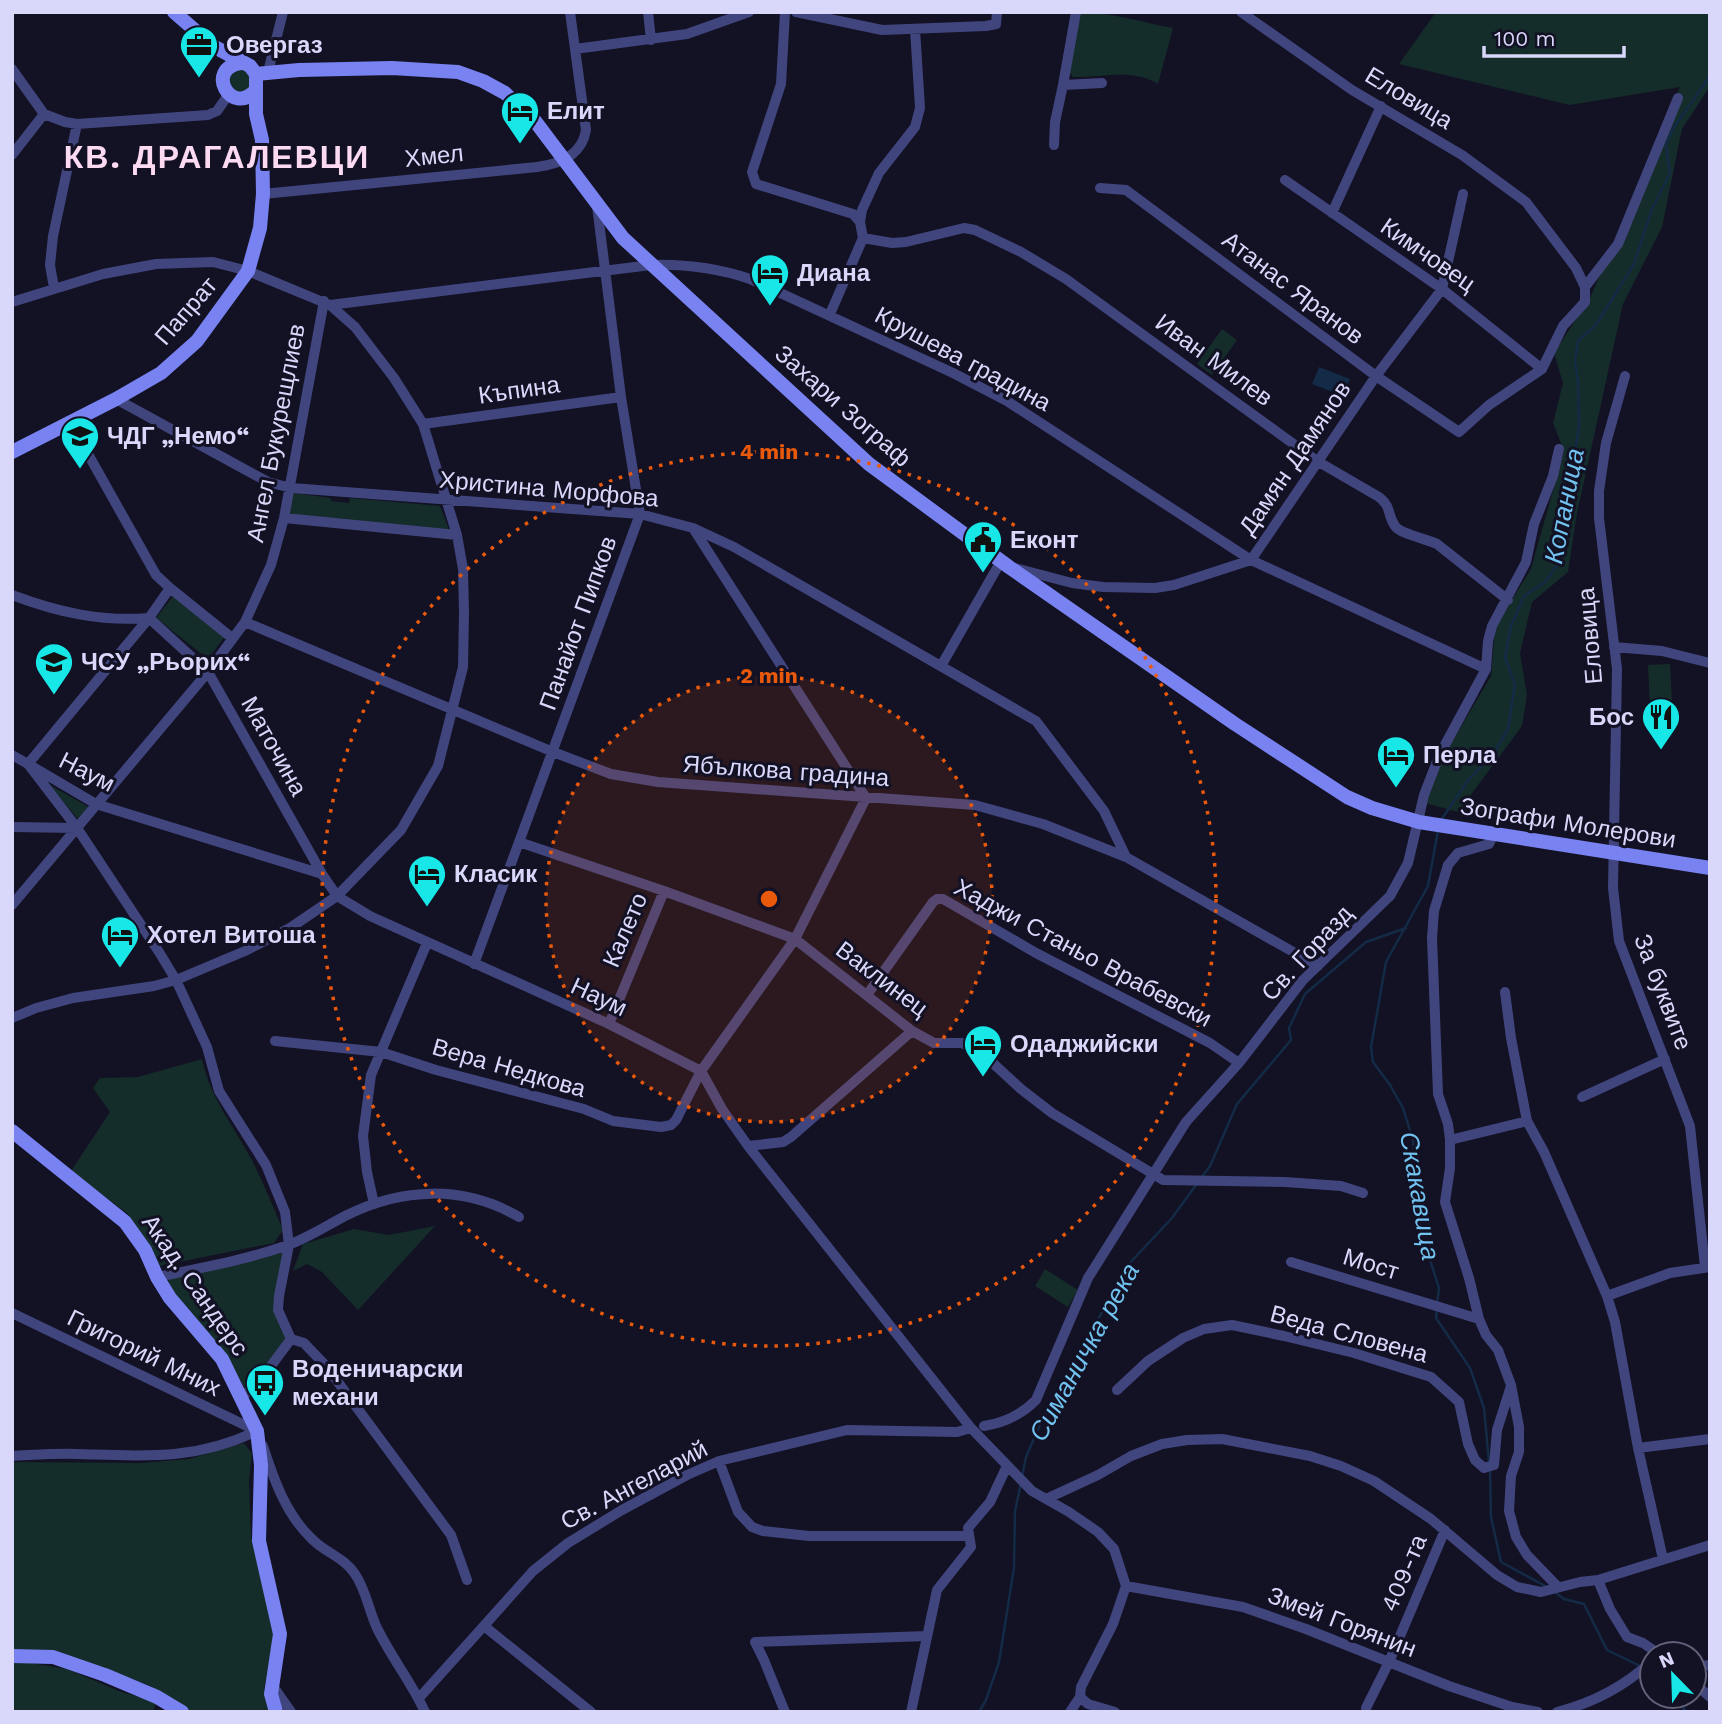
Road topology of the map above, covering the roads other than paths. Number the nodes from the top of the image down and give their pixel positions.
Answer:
1 (174, 12) edge
2 (282, 12) edge
3 (570, 12) edge
4 (648, 12) edge
5 (749, 12) edge
6 (785, 12) edge
7 (796, 12) edge
8 (997, 12) edge
9 (1076, 12) edge
10 (1241, 12) edge
11 (915, 29) junction
12 (651, 40) junction
13 (213, 46) junction
14 (575, 49) junction
15 (242, 63) junction
16 (12, 69) edge
17 (225, 72) junction
18 (262, 73) junction
19 (1102, 83) dead end
20 (1063, 85) junction
21 (256, 90) junction
22 (235, 96) junction
23 (1678, 98) dead end
24 (1381, 106) junction
25 (44, 114) junction
26 (256, 114) junction
27 (77, 124) junction
28 (1054, 145) dead end
29 (12, 155) edge
30 (565, 159) junction
31 (1285, 180) dead end
32 (1100, 188) dead end
33 (263, 194) junction
34 (1463, 194) dead end
35 (597, 202) junction
36 (1332, 213) junction
37 (860, 222) junction
38 (863, 238) junction
39 (651, 265) junction
40 (606, 270) junction
41 (248, 271) junction
42 (1585, 287) junction
43 (54, 288) junction
44 (1442, 289) junction
45 (12, 302) edge
46 (327, 303) junction
47 (830, 314) junction
48 (1542, 369) junction
49 (1376, 376) junction
50 (1625, 376) dead end
51 (621, 397) junction
52 (116, 399) junction
53 (70, 422) junction
54 (423, 424) junction
55 (1559, 449) dead end
56 (12, 452) edge
57 (1317, 461) junction
58 (291, 488) junction
59 (446, 500) junction
60 (640, 514) junction
61 (284, 518) junction
62 (693, 528) junction
63 (457, 535) junction
64 (1251, 560) junction
65 (1005, 564) junction
66 (170, 588) junction
67 (12, 595) edge
68 (1508, 600) junction
69 (149, 618) junction
70 (245, 622) junction
71 (232, 638) junction
72 (1614, 647) junction
73 (1710, 663) edge
74 (941, 666) junction
75 (1486, 669) junction
76 (208, 672) junction
77 (454, 709) junction
78 (553, 752) junction
79 (12, 755) edge
80 (28, 764) junction
81 (866, 798) junction
82 (96, 804) junction
83 (1424, 823) junction
84 (12, 827) edge
85 (77, 828) junction
86 (1493, 835) junction
87 (519, 842) junction
88 (1614, 854) junction
89 (1126, 857) junction
90 (1710, 868) edge
91 (322, 874) junction
92 (664, 891) junction
93 (337, 896) junction
94 (12, 905) edge
95 (795, 939) junction
96 (427, 943) junction
97 (474, 964) junction
98 (1318, 966) junction
99 (176, 980) junction
100 (1505, 992) dead end
101 (867, 995) junction
102 (12, 1018) edge
103 (609, 1024) junction
104 (912, 1031) junction
105 (275, 1041) dead end
106 (381, 1052) junction
107 (1665, 1059) junction
108 (1239, 1063) junction
109 (701, 1071) junction
110 (1582, 1097) dead end
111 (1527, 1121) junction
112 (12, 1131) edge
113 (1450, 1140) junction
114 (748, 1146) junction
115 (1154, 1175) junction
116 (1363, 1193) dead end
117 (374, 1204) junction
118 (519, 1217) dead end
119 (289, 1245) junction
120 (1291, 1262) dead end
121 (1707, 1267) edge
122 (157, 1277) junction
123 (1607, 1296) junction
124 (12, 1312) edge
125 (1479, 1319) junction
126 (291, 1339) junction
127 (1511, 1385) junction
128 (1118, 1390) dead end
129 (241, 1398) junction
130 (984, 1426) dead end
131 (971, 1428) junction
132 (257, 1431) junction
133 (1710, 1439) edge
134 (1638, 1448) junction
135 (12, 1456) edge
136 (719, 1461) junction
137 (1007, 1466) junction
138 (1046, 1499) junction
139 (1445, 1530) junction
140 (968, 1536) junction
141 (1710, 1545) edge
142 (1662, 1559) junction
143 (467, 1580) dead end
144 (1598, 1580) junction
145 (1126, 1586) junction
146 (1558, 1587) junction
147 (484, 1626) junction
148 (927, 1636) junction
149 (1638, 1641) edge
150 (12, 1656) edge
151 (1390, 1662) junction
152 (1638, 1674) edge
153 (272, 1685) junction
154 (420, 1697) junction
155 (1080, 1697) junction
156 (1366, 1708) dead end
157 (182, 1712) edge
158 (276, 1712) edge
159 (291, 1712) edge
160 (425, 1712) edge
161 (591, 1712) edge
162 (785, 1712) edge
163 (911, 1712) edge
164 (1070, 1712) edge
165 (1115, 1712) edge
166 (1538, 1712) edge
167 (1557, 1712) edge

1 - 13 street
2 - 18 street
3 - 14 street
4 - 12 street
5 - 12 street
6 - 37 street
7 - 11 street
8 - 11 street
9 - 20 street
10 - 24 street, Еловица
11 - 37 street
12 - 14 street
13 - 15 street
13 - 17 street
14 - 30 street
15 - 17 street
15 - 18 street
16 - 25 street
17 - 22 street
18 - 21 street
18 - 30 street, Захари Зограф
19 - 20 street
20 - 28 street
21 - 22 street
21 - 26 street, Папрат
22 - 26 street
22 - 27 street
23 - 42 street
24 - 36 street
24 - 42 street, Еловица
25 - 27 street
25 - 29 street
26 - 33 street, Папрат
27 - 43 street
30 - 33 street, Хмел
30 - 35 street, Захари Зограф
31 - 36 street, Кимчовец
32 - 49 street, Атанас Яранов
33 - 41 street, Папрат
34 - 44 street, Дамян Дамянов
35 - 39 street, Захари Зограф
35 - 40 street, Панайот Пипков
36 - 44 street, Кимчовец
37 - 38 street
38 - 47 street
38 - 57 street, Иван Милев
39 - 40 street, Крушева градина
39 - 47 street, Крушева градина
39 - 65 street, Захари Зограф
40 - 46 street, Крушева градина
40 - 51 street, Панайот Пипков
41 - 43 street
41 - 46 street
41 - 52 street, Папрат
42 - 48 street
43 - 45 street
44 - 48 street, Кимчовец
44 - 49 street, Дамян Дамянов
46 - 54 street
46 - 58 street, Ангел Букурещлиев
47 - 64 street, Крушева градина
48 - 49 street, Атанас Яранов
49 - 57 street, Дамян Дамянов
50 - 72 street, Еловица
51 - 54 street, Къпина
51 - 60 street, Панайот Пипков
52 - 53 street, Папрат
52 - 58 street, Христина Морфова
53 - 56 street, Папрат
53 - 66 street
54 - 59 street
55 - 68 street, Св. Горазд
57 - 64 street, Дамян Дамянов
57 - 68 street, Иван Милев
58 - 59 street, Христина Морфова
58 - 61 street, Ангел Букурещлиев
59 - 60 street, Христина Морфова
59 - 63 street
60 - 62 street, Христина Морфова
60 - 78 street, Панайот Пипков
61 - 63 street
61 - 70 street, Ангел Букурещлиев
62 - 74 street, Христина Морфова
62 - 81 street
63 - 77 street
64 - 65 street
64 - 75 street, Крушева градина
65 - 74 street
65 - 83 street, Захари Зограф
66 - 69 street
66 - 71 street
67 - 69 street
68 - 75 street, Св. Горазд
69 - 76 street, Маточина
69 - 80 street
70 - 71 street, Ангел Букурещлиев
70 - 77 street, Ябълкова градина
71 - 76 street, Ангел Букурещлиев
72 - 73 street
72 - 88 street, Еловица
74 - 89 street, Христина Морфова
75 - 83 street, Св. Горазд
76 - 82 street, Ангел Букурещлиев
76 - 91 street, Маточина
77 - 78 street, Ябълкова градина
77 - 93 street
78 - 81 street, Ябълкова градина
78 - 87 street, Панайот Пипков
79 - 80 street, Наум
80 - 82 street, Наум
80 - 85 street
81 - 89 street, Ябълкова градина
81 - 95 street, Вера Недкова
82 - 85 street, Ангел Букурещлиев
82 - 91 street, Наум
83 - 86 street, Зографи Молерови
83 - 98 street, Св. Горазд
84 - 85 street
85 - 94 street, Ангел Букурещлиев
85 - 99 street
86 - 88 street, Зографи Молерови
86 - 113 street
87 - 92 street, Ваклинец
87 - 97 street, Панайот Пипков
88 - 90 street, Зографи Молерови
88 - 107 street, За буквите
89 - 98 street, Ябълкова градина
91 - 93 street, Наум
92 - 95 street, Ваклинец
92 - 103 street, Калето
93 - 96 street, Наум
93 - 99 street
95 - 101 street, Ваклинец
95 - 109 street, Вера Недкова
96 - 97 street, Наум
96 - 106 street
97 - 103 street, Наум
98 - 108 street, Св. Горазд
99 - 102 street
99 - 119 street
100 - 111 street
101 - 104 street, Ваклинец
101 - 108 street, Хаджи Станьо Врабевски
103 - 109 street, Наум
104 - 114 street
104 - 115 street, Ваклинец
105 - 106 street, Вера Недкова
106 - 109 street, Вера Недкова
106 - 117 street
107 - 110 street
107 - 121 street, За буквите
108 - 115 street, Св. Горазд
109 - 114 street
111 - 113 street
111 - 123 street
112 - 122 street, Акад. Сандерс
113 - 125 street
114 - 131 street
115 - 116 street, Ваклинец
115 - 130 street, Св. Горазд
117 - 118 street
117 - 119 street
119 - 122 street
119 - 126 street
120 - 125 street, Мост
121 - 123 street
122 - 129 street, Акад. Сандерс
123 - 134 street
124 - 132 street, Григорий Мних
125 - 127 street
126 - 129 street
126 - 143 street
127 - 128 street, Веда Словена
127 - 146 street
129 - 132 street, Акад. Сандерс
131 - 136 street, Св. Ангеларий
131 - 137 street
132 - 135 street
132 - 153 street, Акад. Сандерс
132 - 154 street
133 - 134 street
134 - 142 street
136 - 140 street
136 - 147 street, Св. Ангеларий
137 - 138 street
137 - 140 street
138 - 139 street
138 - 145 street
139 - 146 street
139 - 151 street, 409-та
140 - 148 street
141 - 142 street
142 - 144 street
144 - 146 street
144 - 149 street
145 - 151 street, Змей Горянин
145 - 155 street
147 - 154 street, Св. Ангеларий
147 - 161 street
148 - 162 street
148 - 163 street
150 - 157 street
151 - 156 street, 409-та
151 - 166 street, Змей Горянин
152 - 167 street
153 - 158 street, Акад. Сандерс
153 - 159 street
154 - 160 street
155 - 164 street
155 - 165 street

